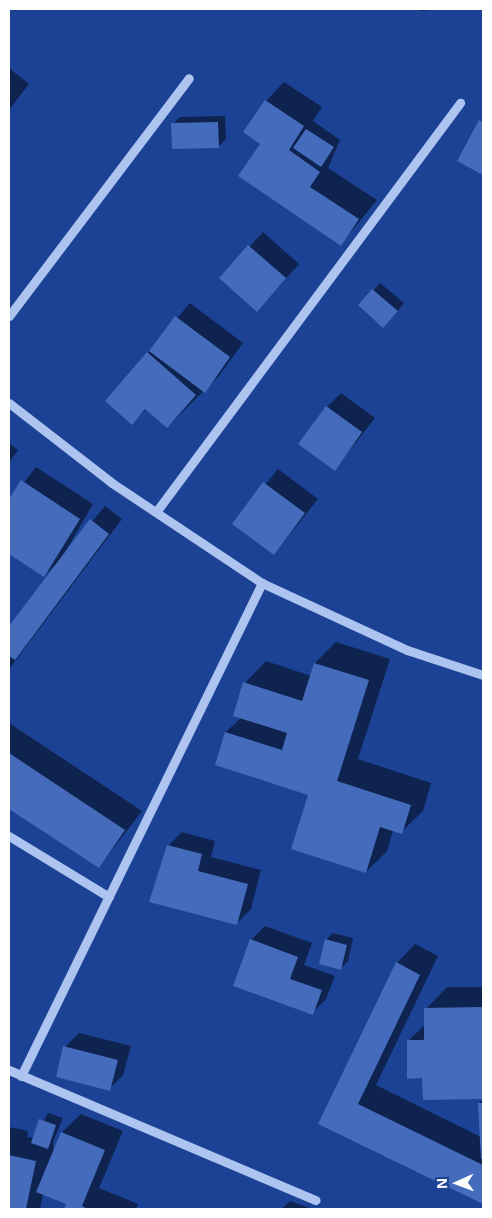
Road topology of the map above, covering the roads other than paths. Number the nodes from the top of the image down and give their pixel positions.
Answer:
1 (189, 78) dead end
2 (460, 103) dead end
3 (9, 316) edge
4 (9, 403) edge
5 (156, 512) junction
6 (262, 583) junction
7 (483, 675) edge
8 (9, 836) edge
9 (109, 897) junction
10 (9, 1070) edge
11 (21, 1076) junction
12 (316, 1200) dead end

1 - 3 street
2 - 5 street
4 - 5 street
5 - 6 street
6 - 7 street
6 - 9 street
8 - 9 street
9 - 11 street
10 - 11 street
11 - 12 street

